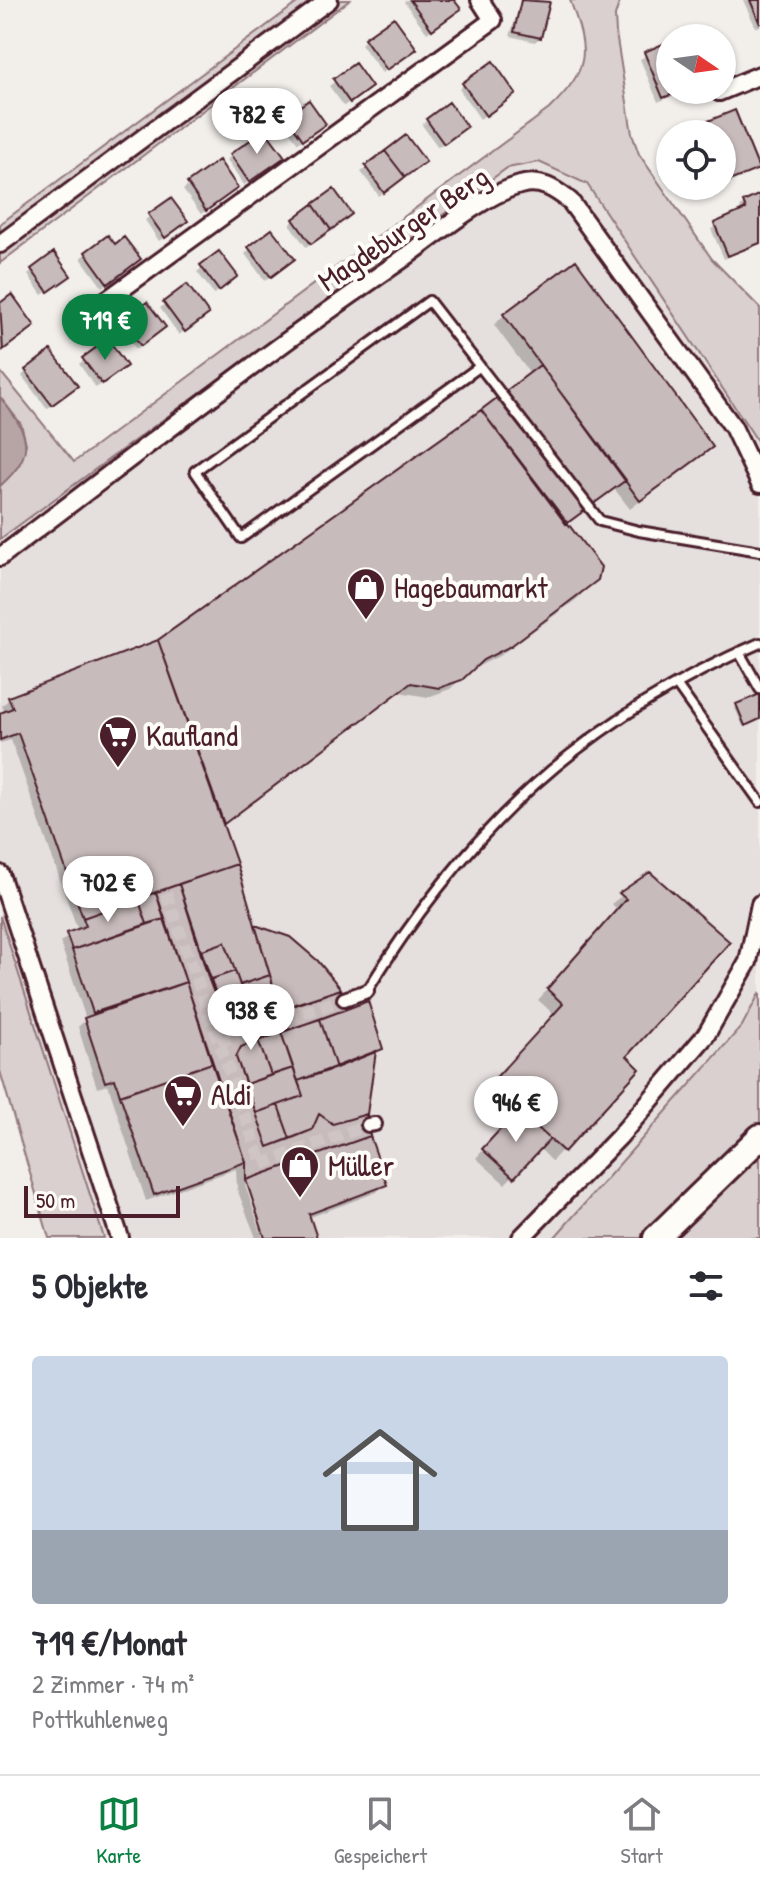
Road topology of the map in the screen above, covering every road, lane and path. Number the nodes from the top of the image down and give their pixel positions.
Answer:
1 (329, 0) edge
2 (480, 0) edge
3 (760, 75) edge
4 (736, 85) edge
5 (0, 244) edge
6 (75, 323) dead end
7 (479, 367) junction
8 (760, 484) edge
9 (760, 551) edge
10 (0, 557) edge
11 (760, 643) edge
12 (739, 652) junction
13 (676, 684) junction
14 (760, 689) edge
15 (758, 795) edge
16 (0, 874) edge
17 (760, 904) edge
18 (367, 991) joint
19 (344, 999) tunnel mouth
20 (760, 1137) edge
21 (120, 1238) edge
22 (521, 1238) edge
23 (656, 1238) edge

1 - 5 street
2 - 6 street
3 - 4 street
7 - 7 lane
7 - 9 lane
8 - 10 street, Magdeburger Berg
11 - 12 lane
12 - 13 lane
12 - 14 lane
13 - 15 lane
13 - 18 lane
16 - 21 street
17 - 22 street
18 - 19 street
20 - 23 main road

